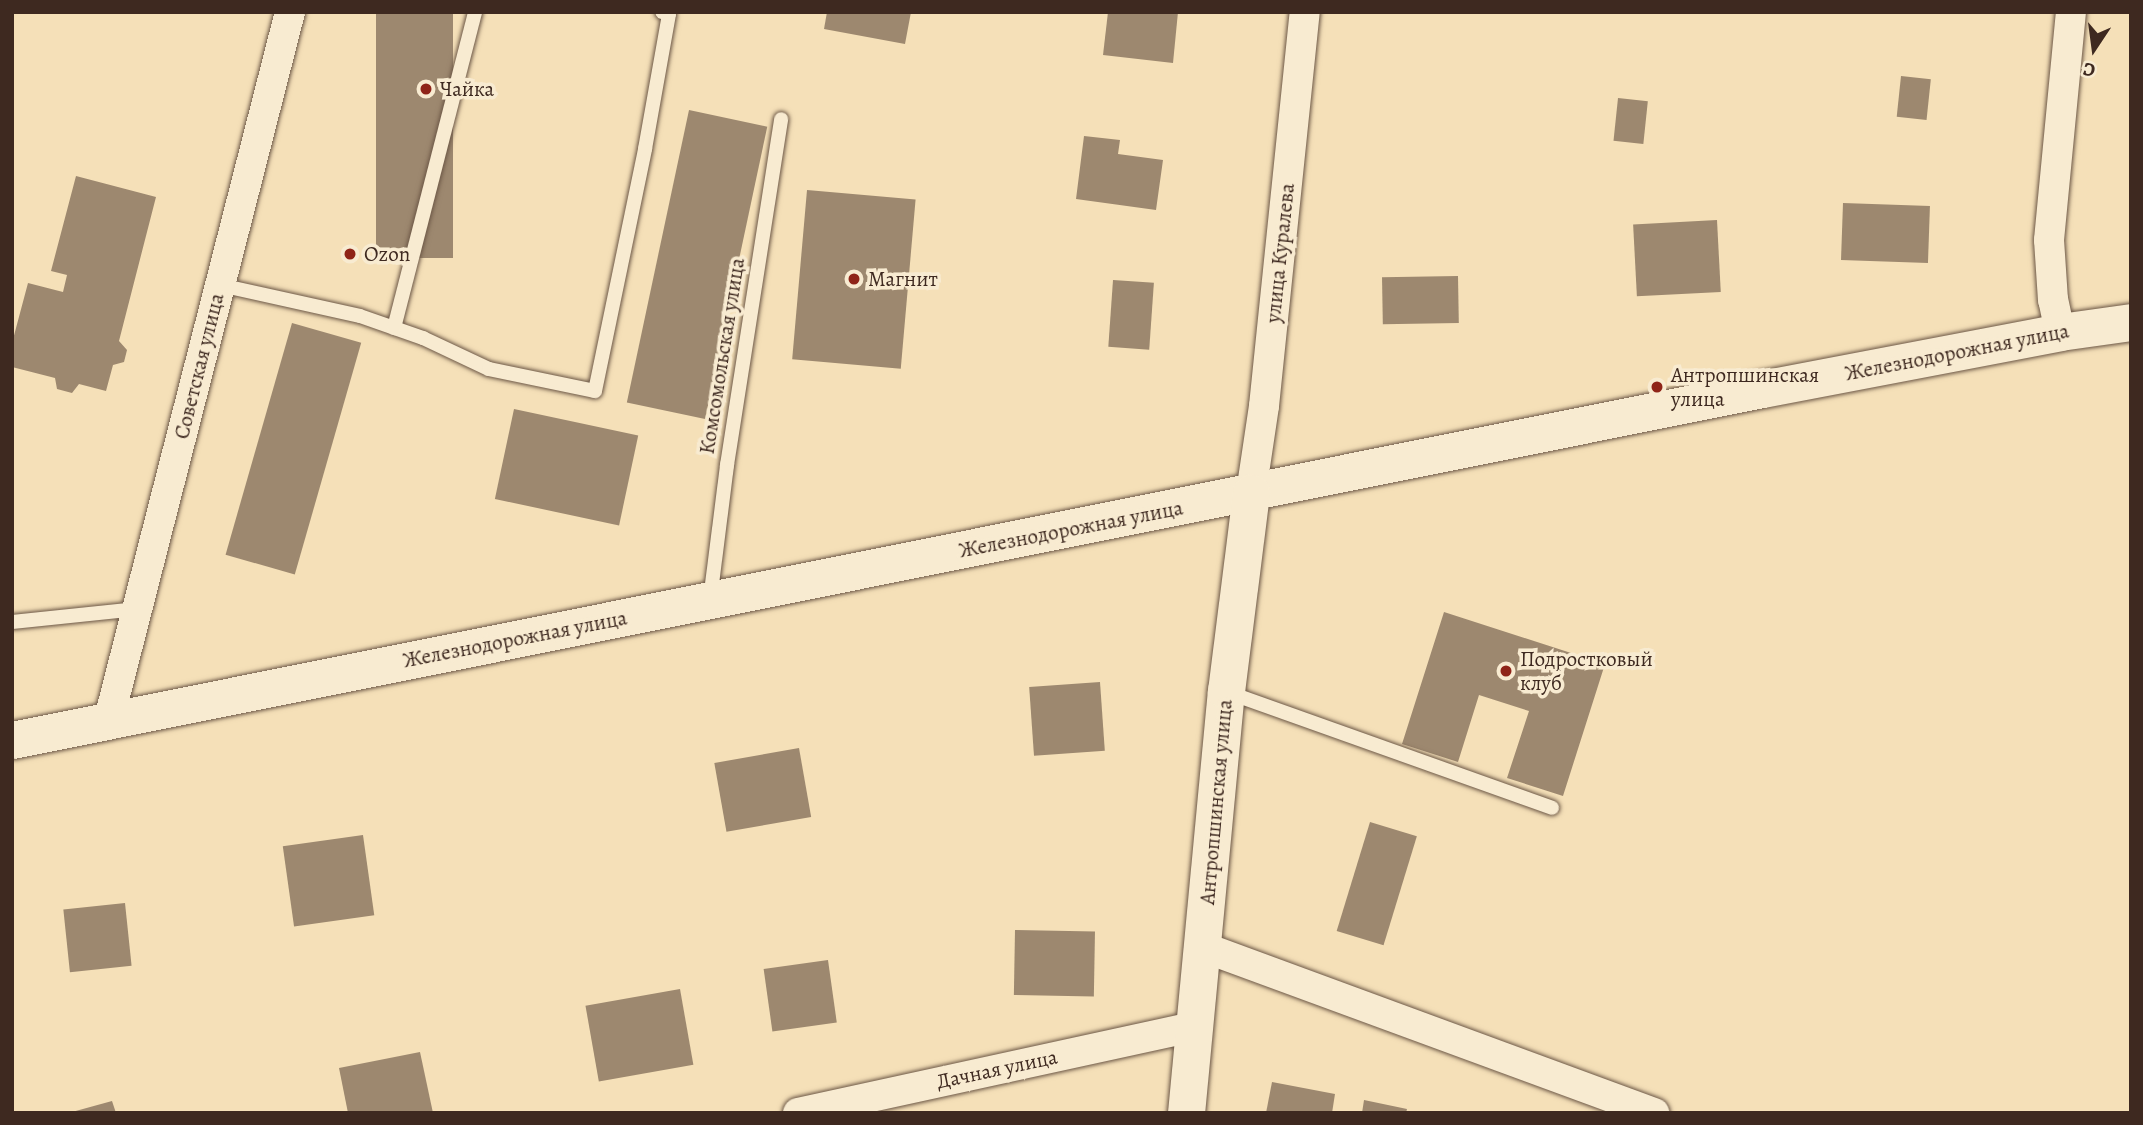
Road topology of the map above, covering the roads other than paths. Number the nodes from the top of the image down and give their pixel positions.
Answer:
1 (290, 12) edge
2 (475, 12) edge
3 (662, 12) edge
4 (1305, 12) edge
5 (2071, 12) edge
6 (780, 119) dead end
7 (220, 285) junction
8 (2131, 322) edge
9 (394, 328) junction
10 (2060, 332) junction
11 (1251, 493) junction
12 (709, 601) junction
13 (137, 609) junction
14 (12, 622) edge
15 (1226, 691) junction
16 (109, 719) junction
17 (12, 740) edge
18 (1552, 808) dead end
19 (1203, 947) junction
20 (1196, 1026) junction
21 (798, 1113) edge
22 (1186, 1113) edge
23 (1654, 1113) edge

1 - 7 street, Советская улица
2 - 9 lane
3 - 9 lane
4 - 11 street, улица Куралева
5 - 10 street
6 - 12 lane, Комсомольская улица
7 - 9 lane
7 - 13 street, Советская улица
8 - 10 street, Железнодорожная улица
10 - 11 street, Железнодорожная улица
11 - 12 street, Железнодорожная улица
11 - 15 street, Антропшинская улица
12 - 16 street, Железнодорожная улица
13 - 14 lane
13 - 16 street, Советская улица
15 - 18 lane
15 - 19 street, Антропшинская улица
16 - 17 street, Железнодорожная улица
19 - 20 street, Антропшинская улица
19 - 23 street
20 - 21 street, Дачная улица
20 - 22 street, Антропшинская улица

